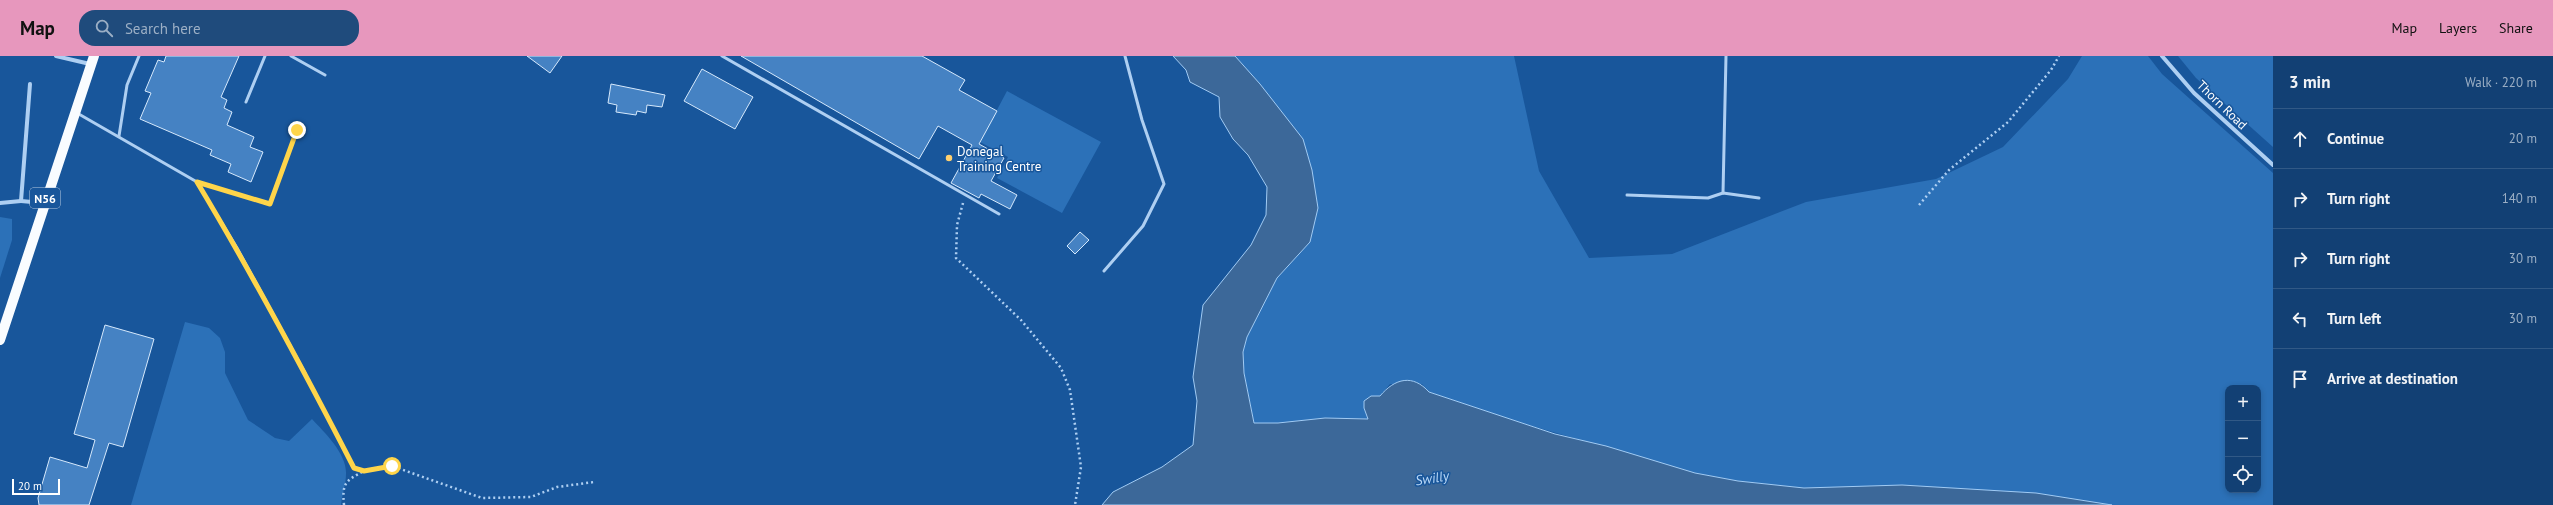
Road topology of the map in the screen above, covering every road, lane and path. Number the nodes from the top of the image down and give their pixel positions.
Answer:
1 (56, 56) edge
2 (139, 56) edge
3 (265, 56) edge
4 (292, 56) edge
5 (722, 56) edge
6 (1125, 56) edge
7 (1726, 56) edge
8 (2059, 56) edge
9 (2162, 56) edge
10 (92, 60) edge
11 (325, 75) dead end
12 (30, 84) dead end
13 (246, 102) dead end
14 (74, 111) junction
15 (297, 130) dead end
16 (119, 136) junction
17 (2273, 165) edge
18 (197, 182) junction
19 (1723, 193) junction
20 (966, 195) junction
21 (1627, 195) dead end
22 (1759, 198) dead end
23 (21, 201) junction
24 (0, 203) edge
25 (43, 203) junction
26 (1919, 205) dead end
27 (999, 214) dead end
28 (1104, 271) dead end
29 (0, 340) edge
30 (305, 373) joint
31 (364, 471) junction
32 (594, 482) dead end
33 (344, 505) edge
34 (1075, 505) edge

1 - 10 street
2 - 16 lane
3 - 13 lane
4 - 11 lane
5 - 20 lane
6 - 28 lane
7 - 19 lane
8 - 26 path
9 - 17 street, Thorn Road
10 - 14 main road, N56
12 - 23 street
14 - 16 lane
14 - 25 main road, N56
15 - 18 lane
16 - 18 lane
18 - 30 lane
19 - 21 lane
19 - 22 lane
20 - 27 lane
20 - 34 path
23 - 24 street
23 - 25 street
25 - 29 main road, N56
30 - 31 path
31 - 32 path
31 - 33 path

